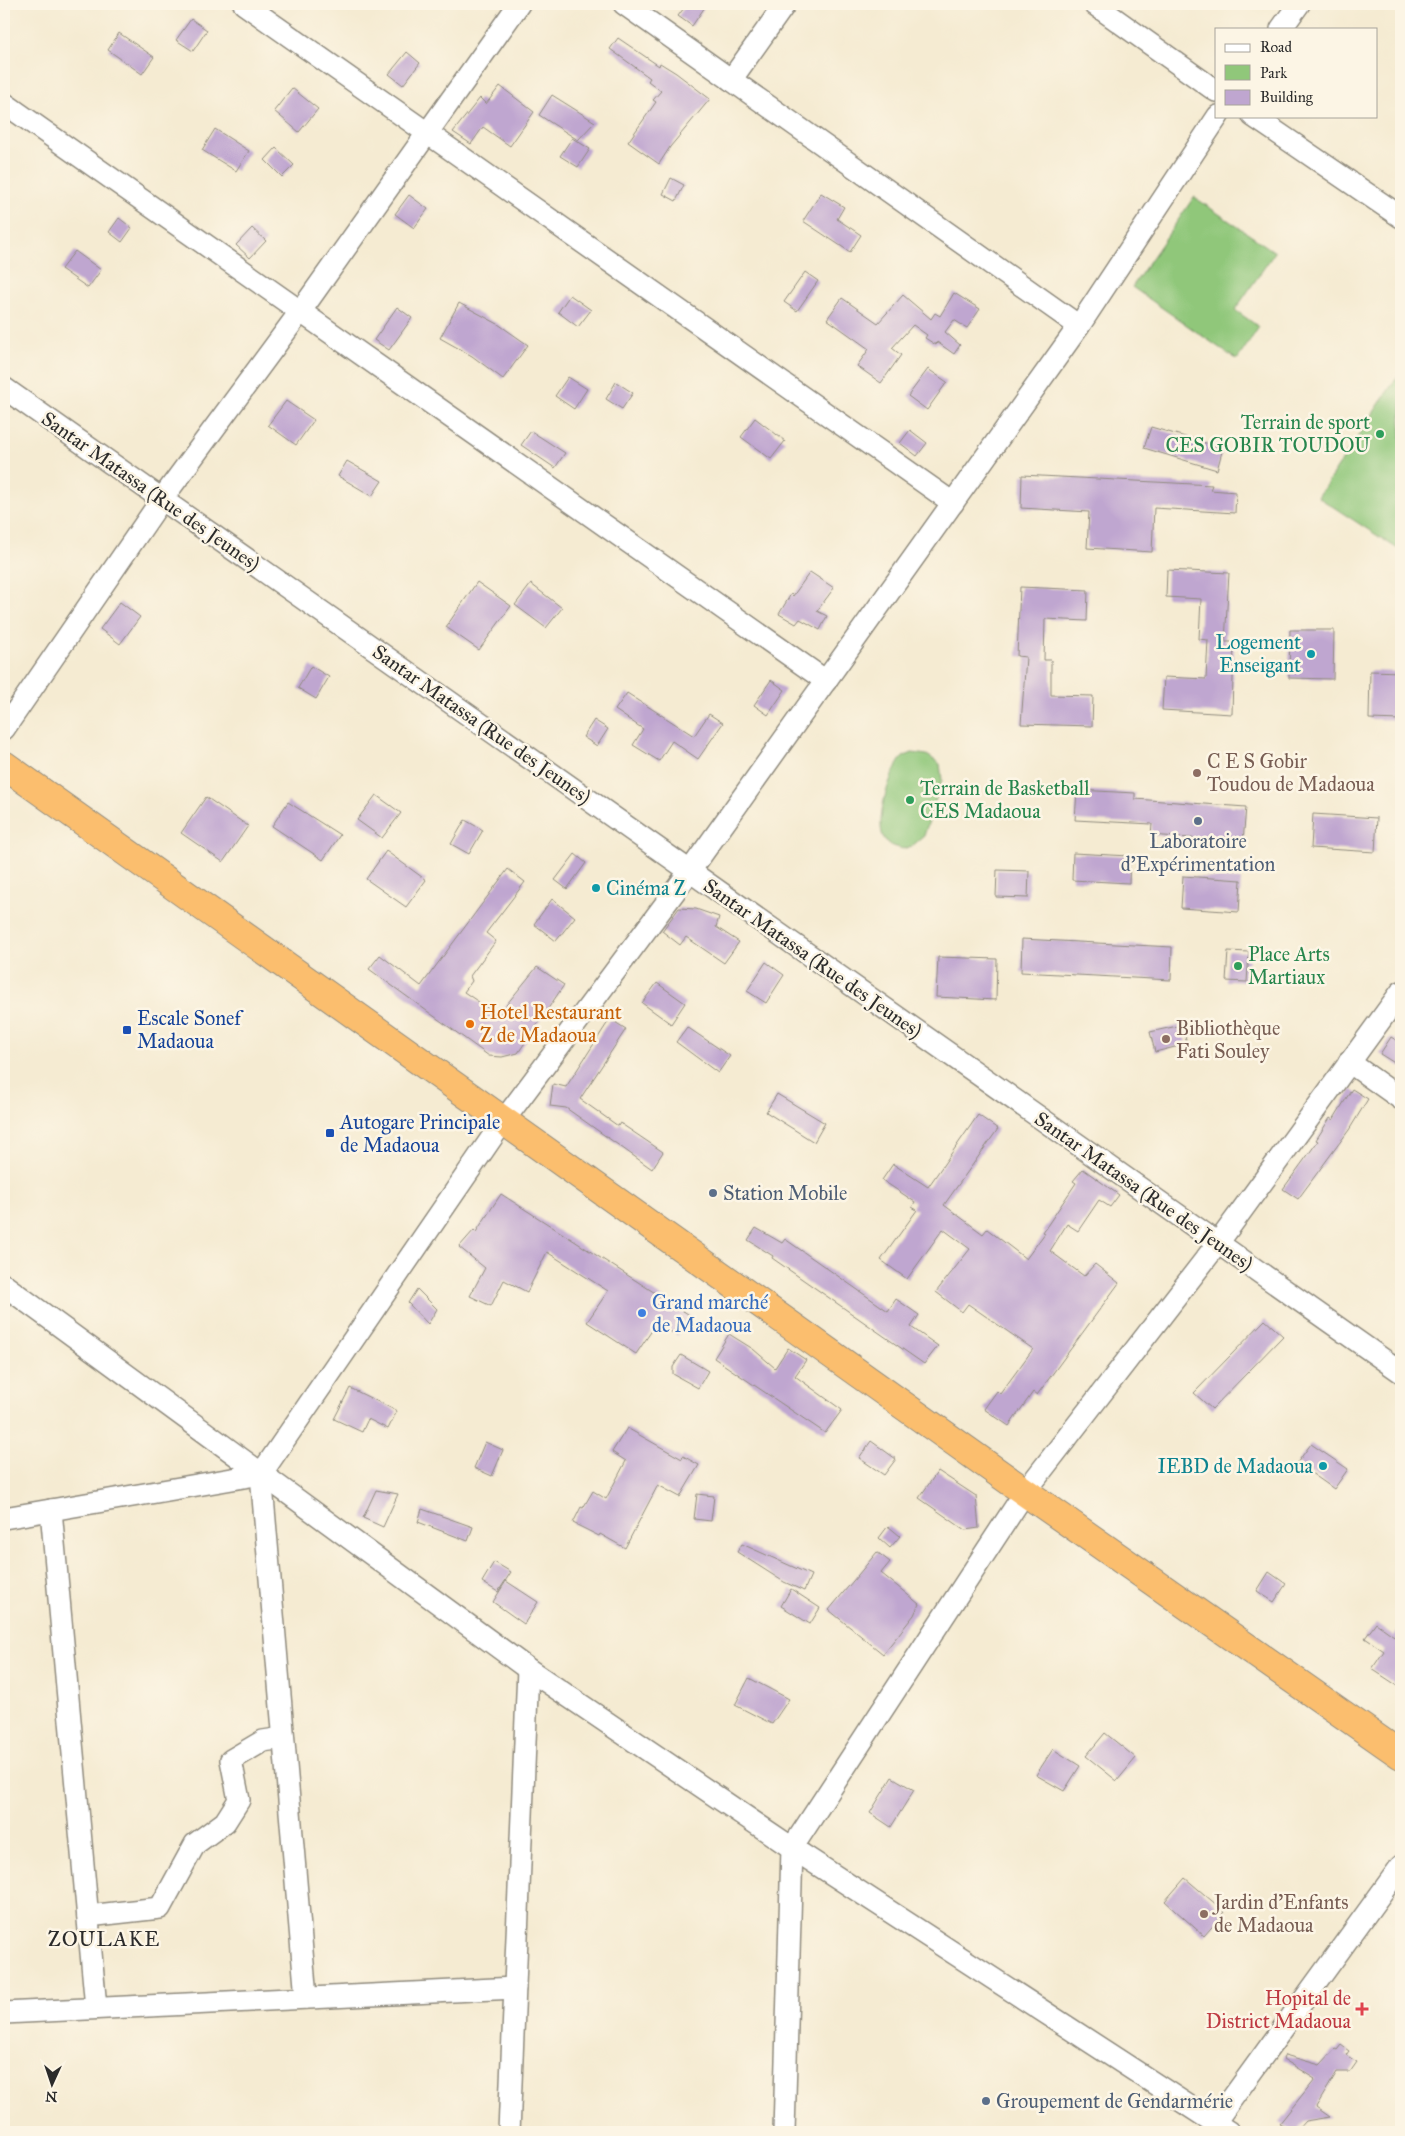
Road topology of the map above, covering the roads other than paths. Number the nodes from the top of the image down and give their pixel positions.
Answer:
1 (244, 4) edge
2 (519, 4) edge
3 (624, 4) edge
4 (785, 4) edge
5 (1094, 4) edge
6 (1299, 4) edge
7 (1282, 28) edge
8 (731, 80) junction
9 (1215, 90) edge
10 (4, 103) edge
11 (1217, 118) edge
12 (1256, 118) edge
13 (427, 133) junction
14 (1401, 217) edge
15 (300, 312) junction
16 (1080, 326) junction
17 (4, 388) edge
18 (162, 499) junction
19 (953, 503) junction
20 (826, 681) junction
21 (4, 729) edge
22 (4, 765) edge
23 (690, 871) junction
24 (1401, 992) edge
25 (1349, 1062) junction
26 (1401, 1099) edge
27 (504, 1120) junction
28 (1218, 1244) junction
29 (4, 1285) edge
30 (1401, 1372) edge
31 (261, 1474) junction
32 (1025, 1492) junction
33 (51, 1510) junction
34 (4, 1518) edge
35 (528, 1669) junction
36 (283, 1738) junction
37 (1401, 1755) edge
38 (792, 1848) junction
39 (1401, 1866) edge
40 (88, 1916) junction
41 (515, 1988) junction
42 (306, 1998) junction
43 (96, 2008) junction
44 (4, 2013) edge
45 (1219, 2129) edge
46 (509, 2132) edge
47 (784, 2132) edge

1 - 13 street
2 - 13 street
3 - 8 street
4 - 8 street
5 - 9 street
6 - 7 street
8 - 16 street
10 - 15 street
11 - 16 street
12 - 14 street
13 - 15 street
13 - 19 street
15 - 18 street
15 - 20 street
16 - 19 street
17 - 18 street, Santar Matassa (Rue des Jeunes)
18 - 21 street
18 - 23 street, Santar Matassa (Rue des Jeunes)
19 - 20 street
20 - 23 street
22 - 27 highway
23 - 27 street
23 - 28 street, Santar Matassa (Rue des Jeunes)
24 - 25 street
25 - 26 street
25 - 28 street
27 - 31 street
27 - 32 highway
28 - 30 street, Santar Matassa (Rue des Jeunes)
28 - 32 street
29 - 31 street
31 - 33 street
31 - 35 street
31 - 36 street
32 - 37 highway
32 - 38 street
33 - 34 street
33 - 40 street
35 - 38 street
35 - 41 street
36 - 40 street
36 - 42 street
38 - 45 street
38 - 47 street
39 - 45 street
40 - 43 street
41 - 42 street
41 - 46 street
42 - 43 street
43 - 44 street

